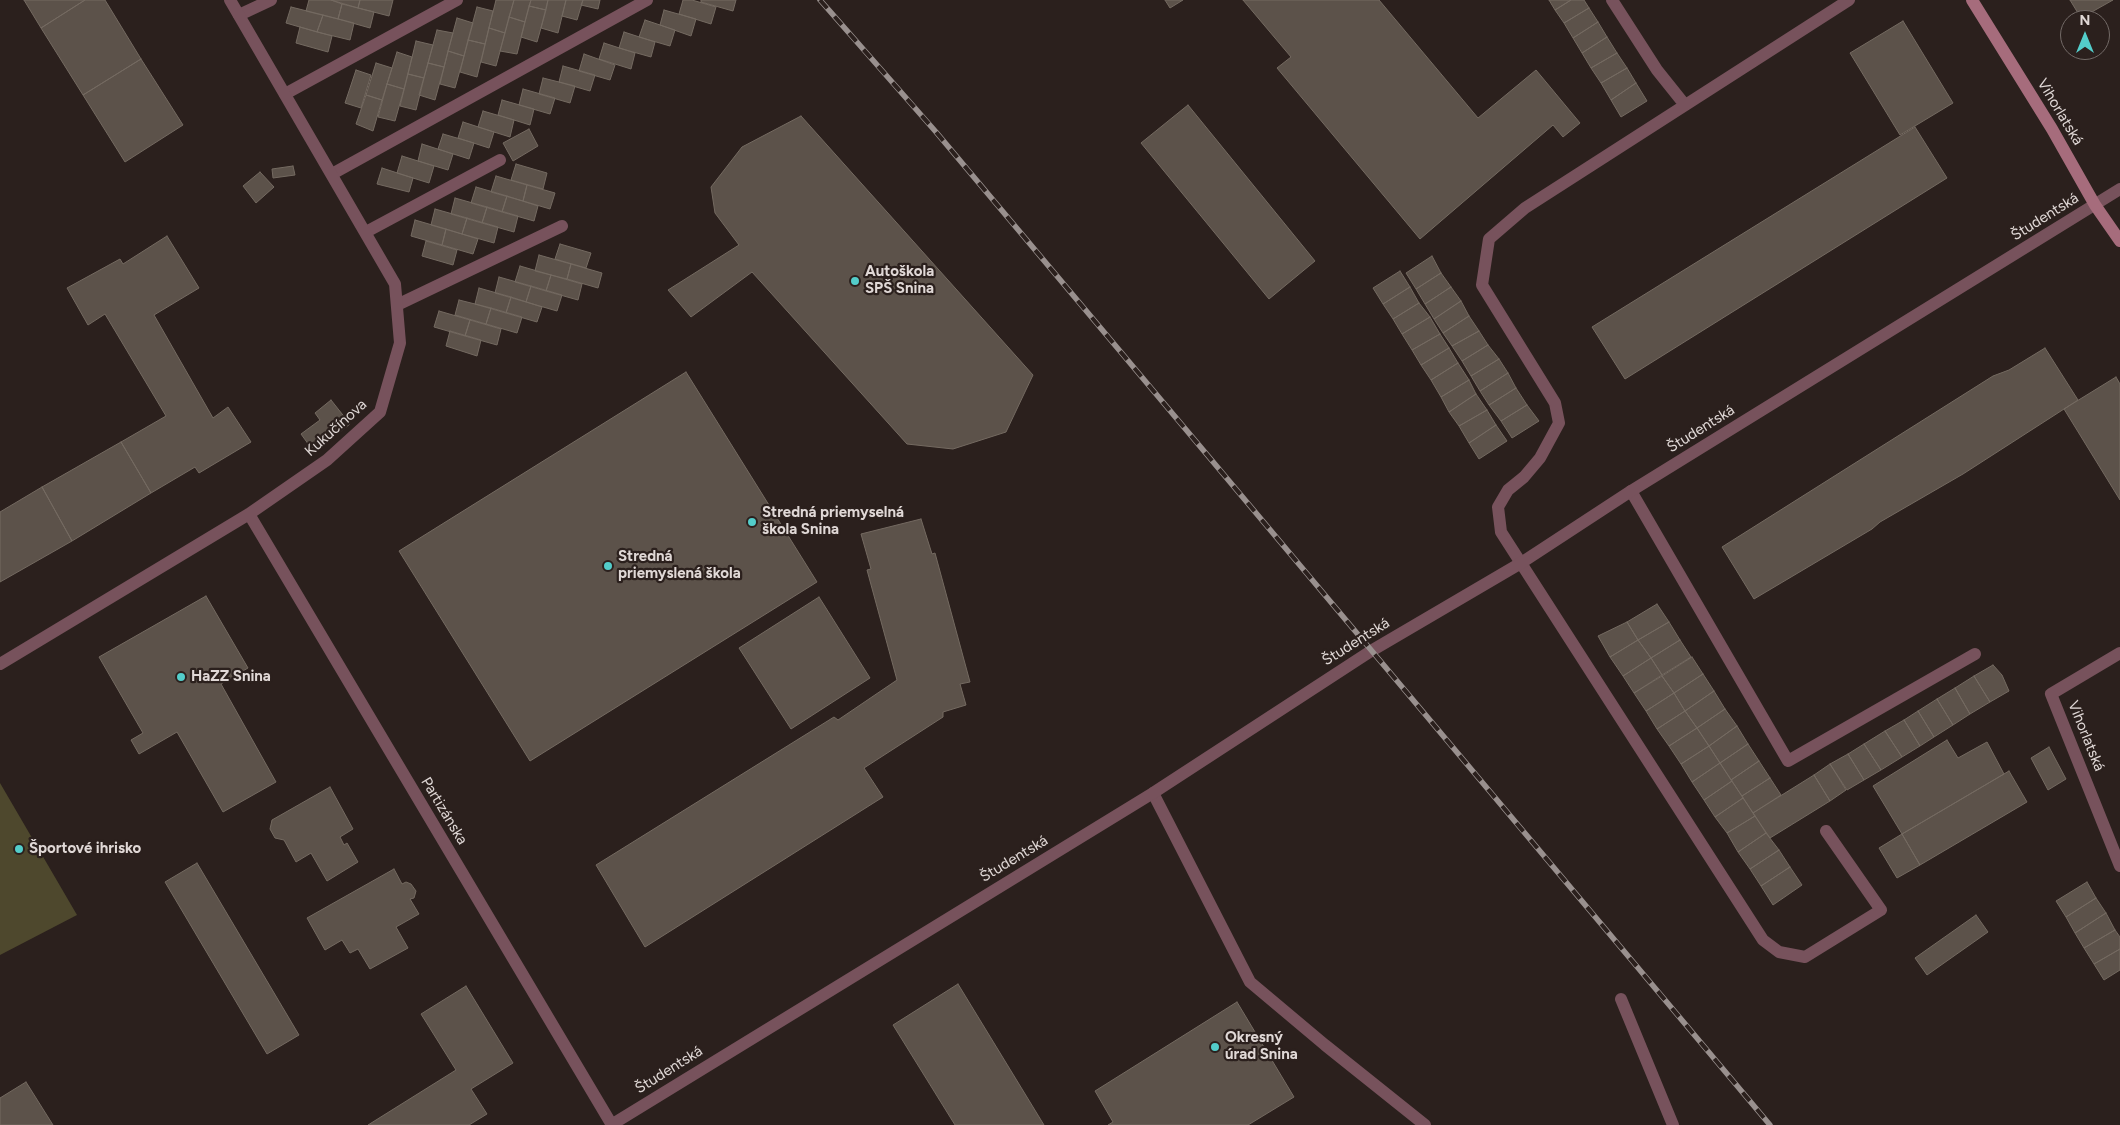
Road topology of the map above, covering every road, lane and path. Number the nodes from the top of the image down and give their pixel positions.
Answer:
1 (230, 0) edge
2 (271, 0) edge
3 (456, 0) edge
4 (647, 0) edge
5 (1612, 0) edge
6 (1849, 0) edge
7 (1972, 0) edge
8 (238, 15) junction
9 (285, 94) junction
10 (1685, 104) junction
11 (500, 160) dead end
12 (332, 174) junction
13 (2120, 189) edge
14 (2095, 205) junction
15 (562, 226) dead end
16 (366, 232) junction
17 (2120, 242) edge
18 (397, 305) junction
19 (1631, 491) junction
20 (248, 514) junction
21 (1522, 563) junction
22 (2120, 653) edge
23 (1975, 654) dead end
24 (0, 664) edge
25 (1153, 794) junction
26 (1826, 831) dead end
27 (2120, 866) edge
28 (1621, 999) dead end
29 (612, 1125) edge
30 (1425, 1125) edge
31 (1673, 1125) edge

1 - 8 street, Kukučínova
2 - 8 street
3 - 9 street
4 - 12 street
5 - 10 street
6 - 10 street
7 - 14 main road, Vihorlatská
8 - 9 street, Kukučínova
9 - 12 street, Kukučínova
10 - 21 street
11 - 16 street
12 - 16 street, Kukučínova
13 - 14 street, Študentská
14 - 17 main road, Vihorlatská
14 - 19 street, Študentská
15 - 18 street
16 - 18 street, Kukučínova
18 - 20 street, Kukučínova
19 - 21 street, Študentská
19 - 23 street
20 - 24 street, Kukučínova
20 - 29 street, Partizánska
21 - 25 street, Študentská
21 - 26 street
22 - 27 street, Vihorlatská
25 - 29 street, Študentská
25 - 30 street
28 - 31 street

